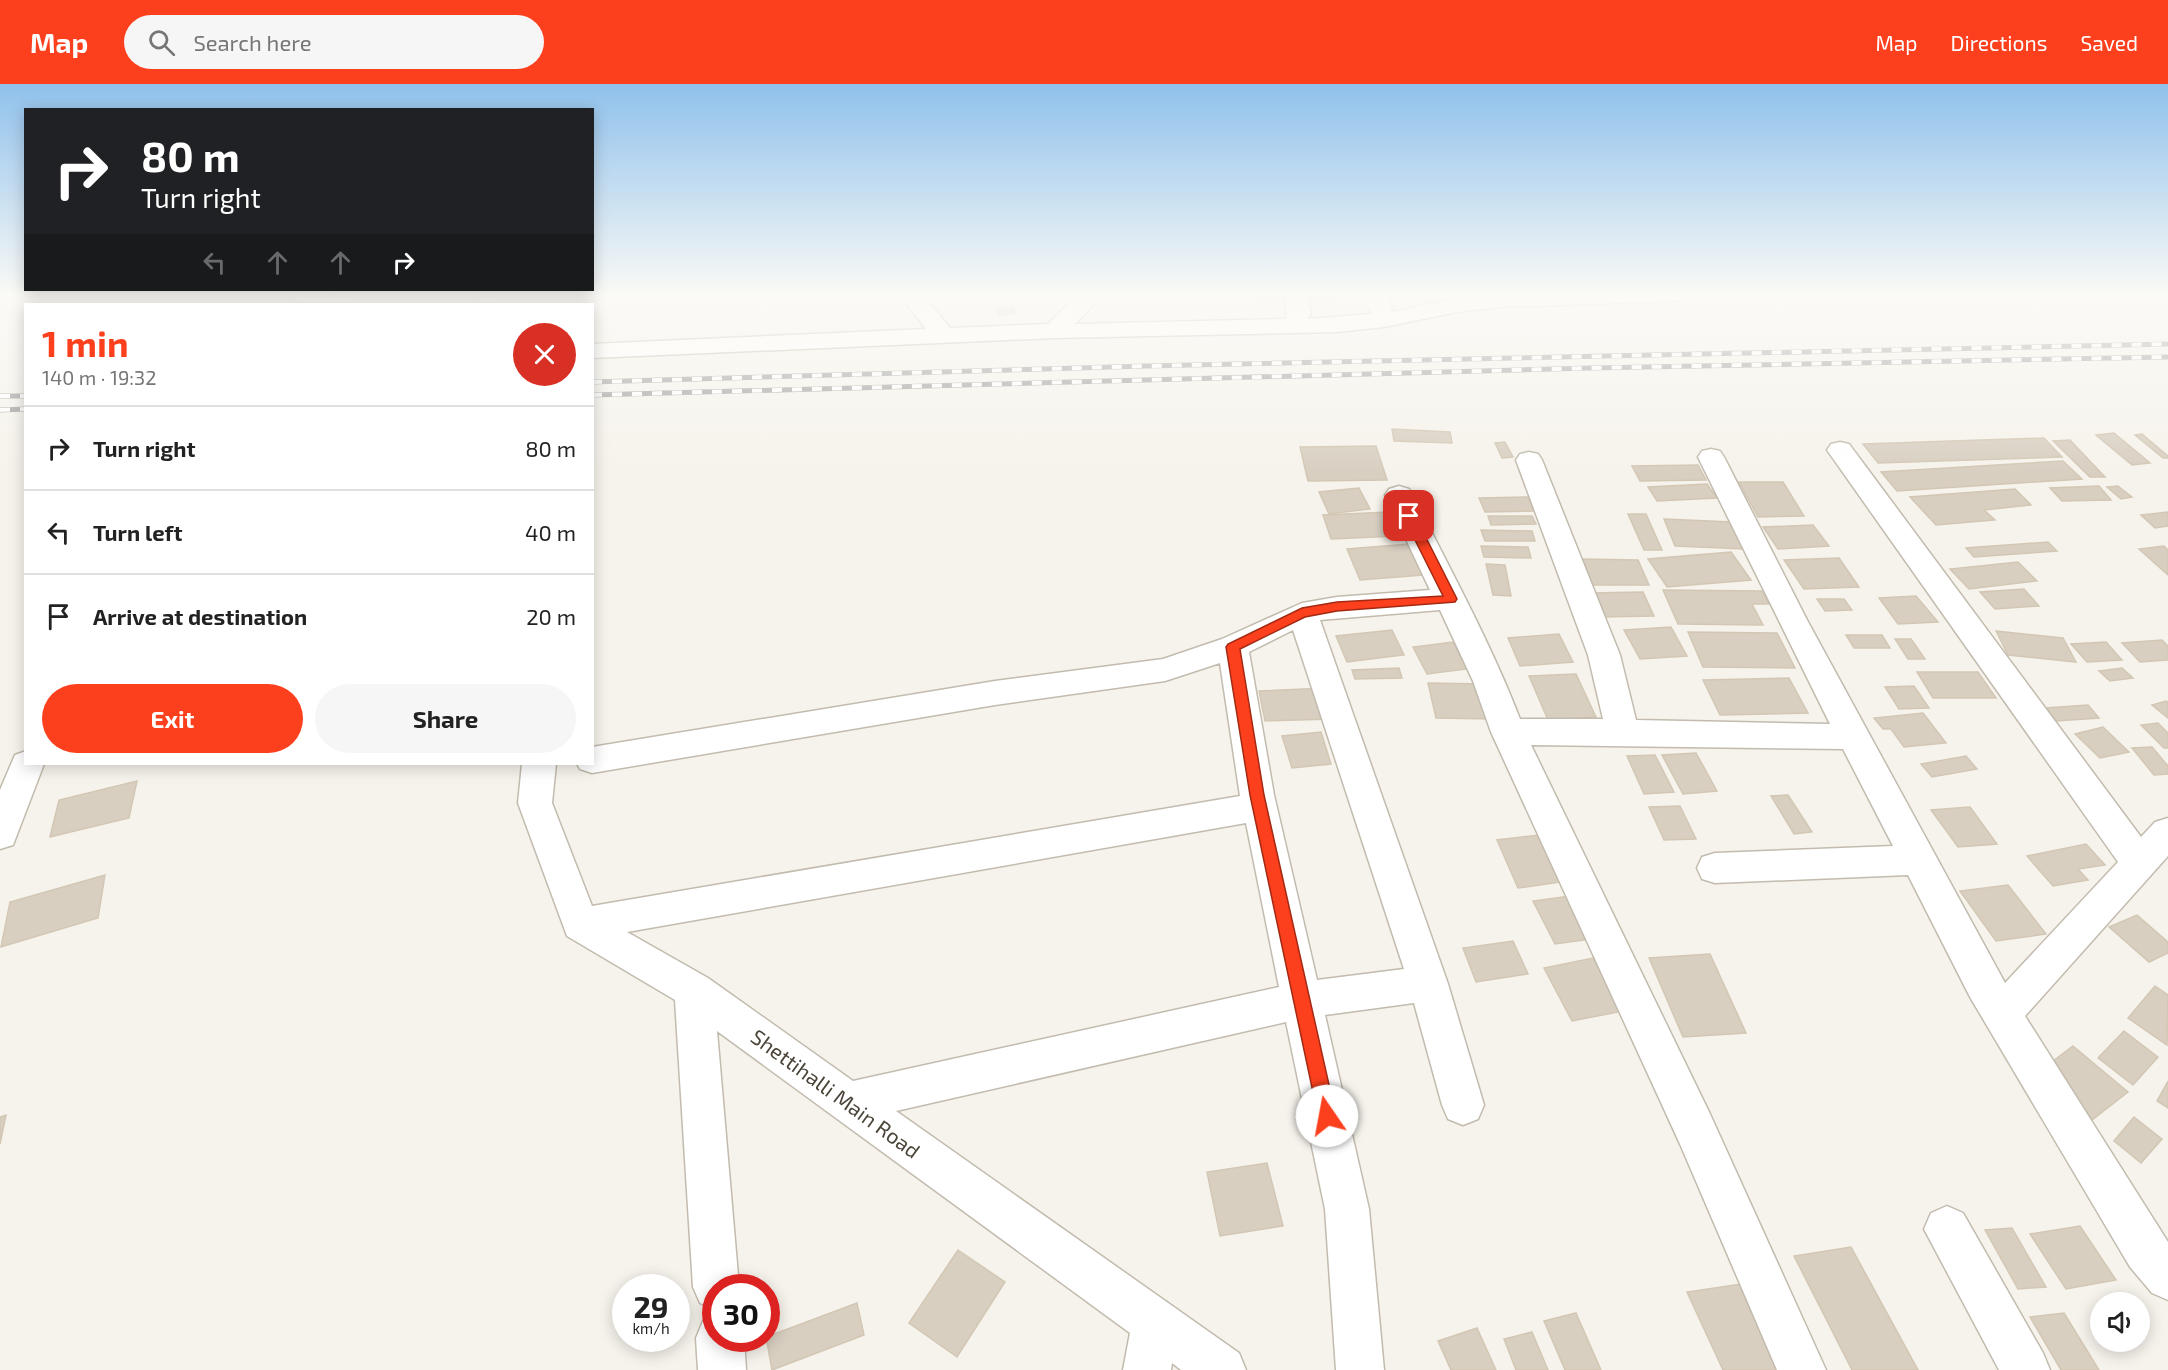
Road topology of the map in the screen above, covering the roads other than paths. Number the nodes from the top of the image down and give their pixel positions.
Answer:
1 (1840, 450) dead end
2 (1711, 457) dead end
3 (1529, 460) dead end
4 (1399, 495) dead end
5 (1451, 599) junction
6 (1302, 613) junction
7 (1233, 647) junction
8 (1508, 732) junction
9 (1622, 732) junction
10 (1854, 737) junction
11 (594, 760) edge
12 (27, 765) edge
13 (548, 765) edge
14 (1260, 807) junction
15 (2168, 832) edge
16 (0, 835) edge
17 (1918, 860) junction
18 (2139, 863) junction
19 (1714, 868) dead end
20 (580, 924) junction
21 (1428, 984) junction
22 (694, 991) junction
23 (1302, 1000) junction
24 (2002, 1014) junction
25 (848, 1102) junction
26 (1463, 1105) dead end
27 (1947, 1229) dead end
28 (715, 1274) edge
29 (2168, 1277) edge
30 (1156, 1323) junction
31 (721, 1352) edge
32 (722, 1370) edge
33 (1147, 1370) edge
34 (1222, 1370) edge
35 (1360, 1370) edge
36 (1802, 1370) edge
37 (2026, 1370) edge

1 - 18 street
2 - 10 street
3 - 9 street
4 - 5 street
5 - 6 street
5 - 8 street
6 - 7 street
6 - 21 street
7 - 11 street
7 - 14 street
8 - 9 street
8 - 36 street
9 - 10 street
10 - 17 street
12 - 16 street
13 - 20 street
14 - 20 street
14 - 23 street
15 - 18 street
17 - 19 street
17 - 24 street
18 - 24 street
20 - 22 street, Shettihalli Main Road
21 - 23 street
21 - 26 street
22 - 25 street, Shettihalli Main Road
22 - 28 street
23 - 25 street
23 - 35 street
24 - 29 street
25 - 30 street, Shettihalli Main Road
27 - 37 street
30 - 33 street
30 - 34 street, Shettihalli Main Road
31 - 32 street

